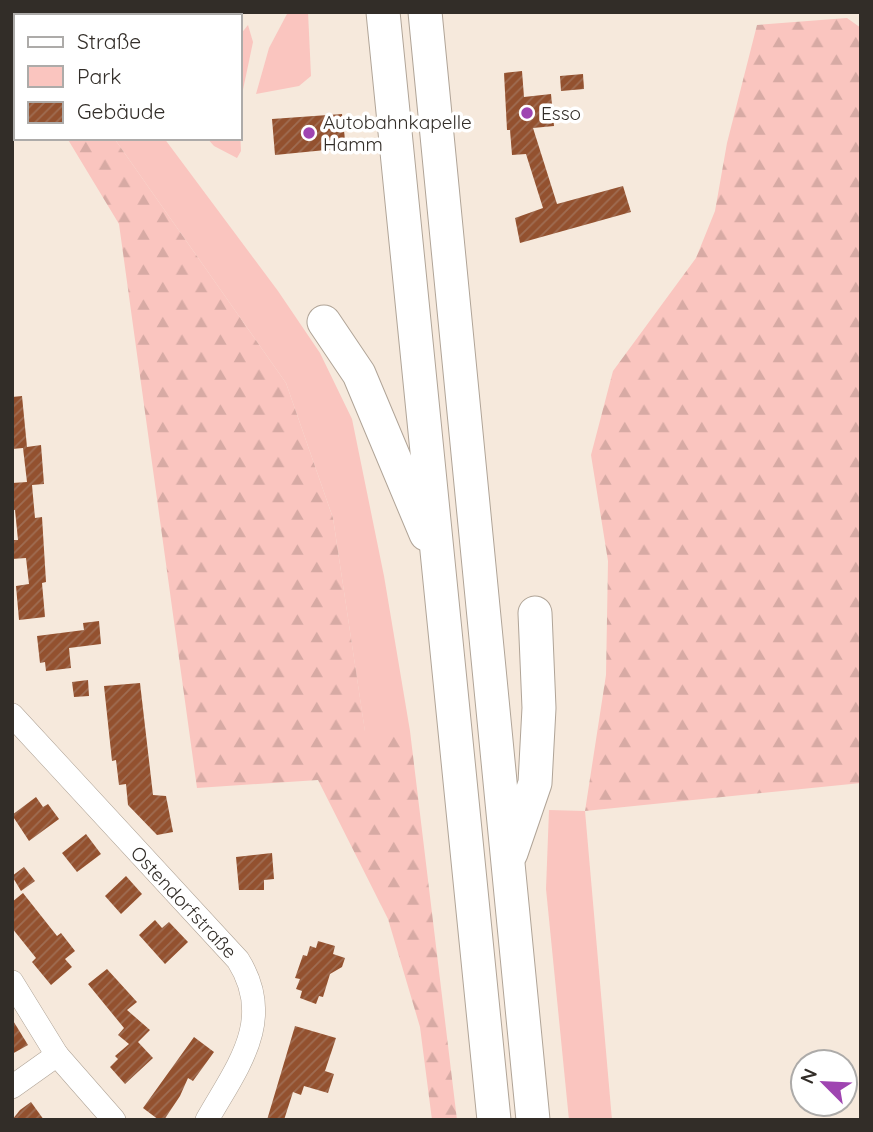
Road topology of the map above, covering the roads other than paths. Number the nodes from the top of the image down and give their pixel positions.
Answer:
1 (383, 12) edge
2 (425, 12) edge
3 (324, 322) dead end
4 (437, 558) junction
5 (535, 613) dead end
6 (12, 715) edge
7 (507, 866) junction
8 (12, 982) edge
9 (57, 1055) junction
10 (12, 1087) edge
11 (114, 1120) edge
12 (207, 1120) edge
13 (494, 1120) edge
14 (533, 1120) edge

1 - 4 highway
2 - 7 highway
3 - 4 highway
4 - 13 highway
5 - 7 highway
6 - 12 street, Ostendorfstraße
7 - 14 highway
8 - 9 street
9 - 10 street
9 - 11 street

